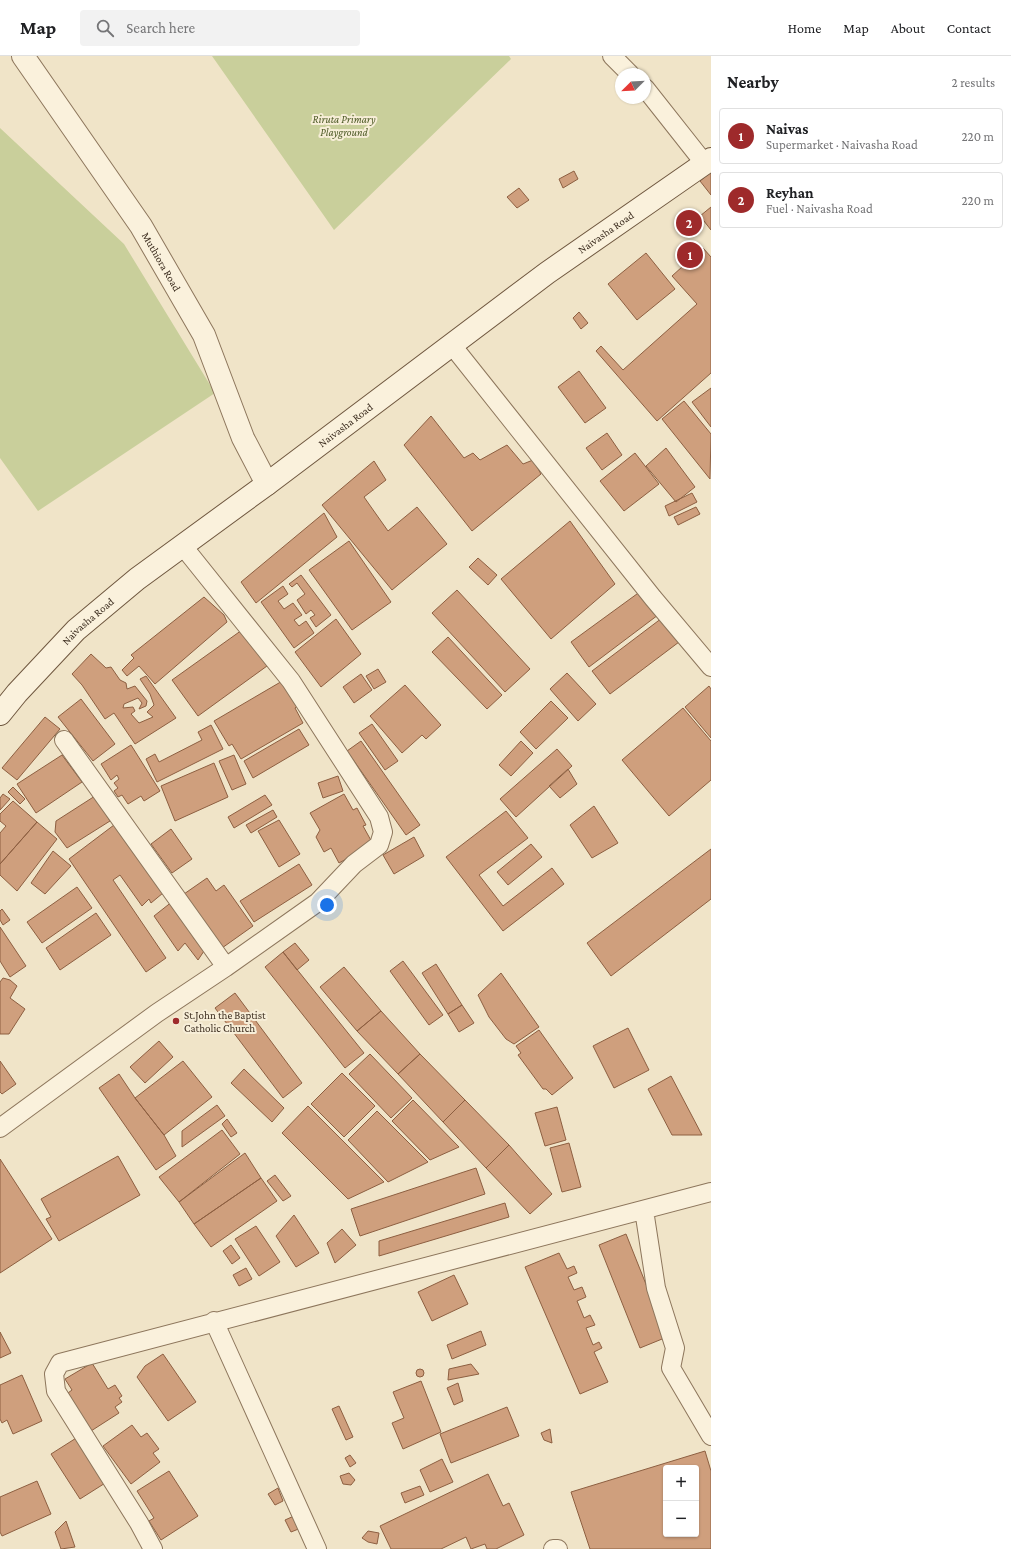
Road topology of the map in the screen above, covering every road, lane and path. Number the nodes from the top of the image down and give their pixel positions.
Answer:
1 (24, 56) edge
2 (612, 56) edge
3 (624, 68) edge
4 (651, 95) edge
5 (708, 162) edge
6 (451, 344) junction
7 (267, 484) junction
8 (182, 545) junction
9 (711, 667) edge
10 (0, 714) edge
11 (64, 740) dead end
12 (226, 967) junction
13 (0, 1128) edge
14 (711, 1192) edge
15 (644, 1210) junction
16 (214, 1321) junction
17 (711, 1436) edge
18 (153, 1549) edge
19 (316, 1549) edge
20 (552, 1549) edge
21 (558, 1549) edge

1 - 7 main road, Muthiora Road
2 - 3 street
4 - 5 street
5 - 6 main road, Naivasha Road
6 - 7 main road, Naivasha Road
6 - 9 street
7 - 8 main road, Naivasha Road
8 - 10 main road, Naivasha Road
8 - 12 street
11 - 12 street
12 - 13 street
14 - 15 street
15 - 16 street
15 - 17 street
16 - 18 street
16 - 19 street
20 - 21 street

